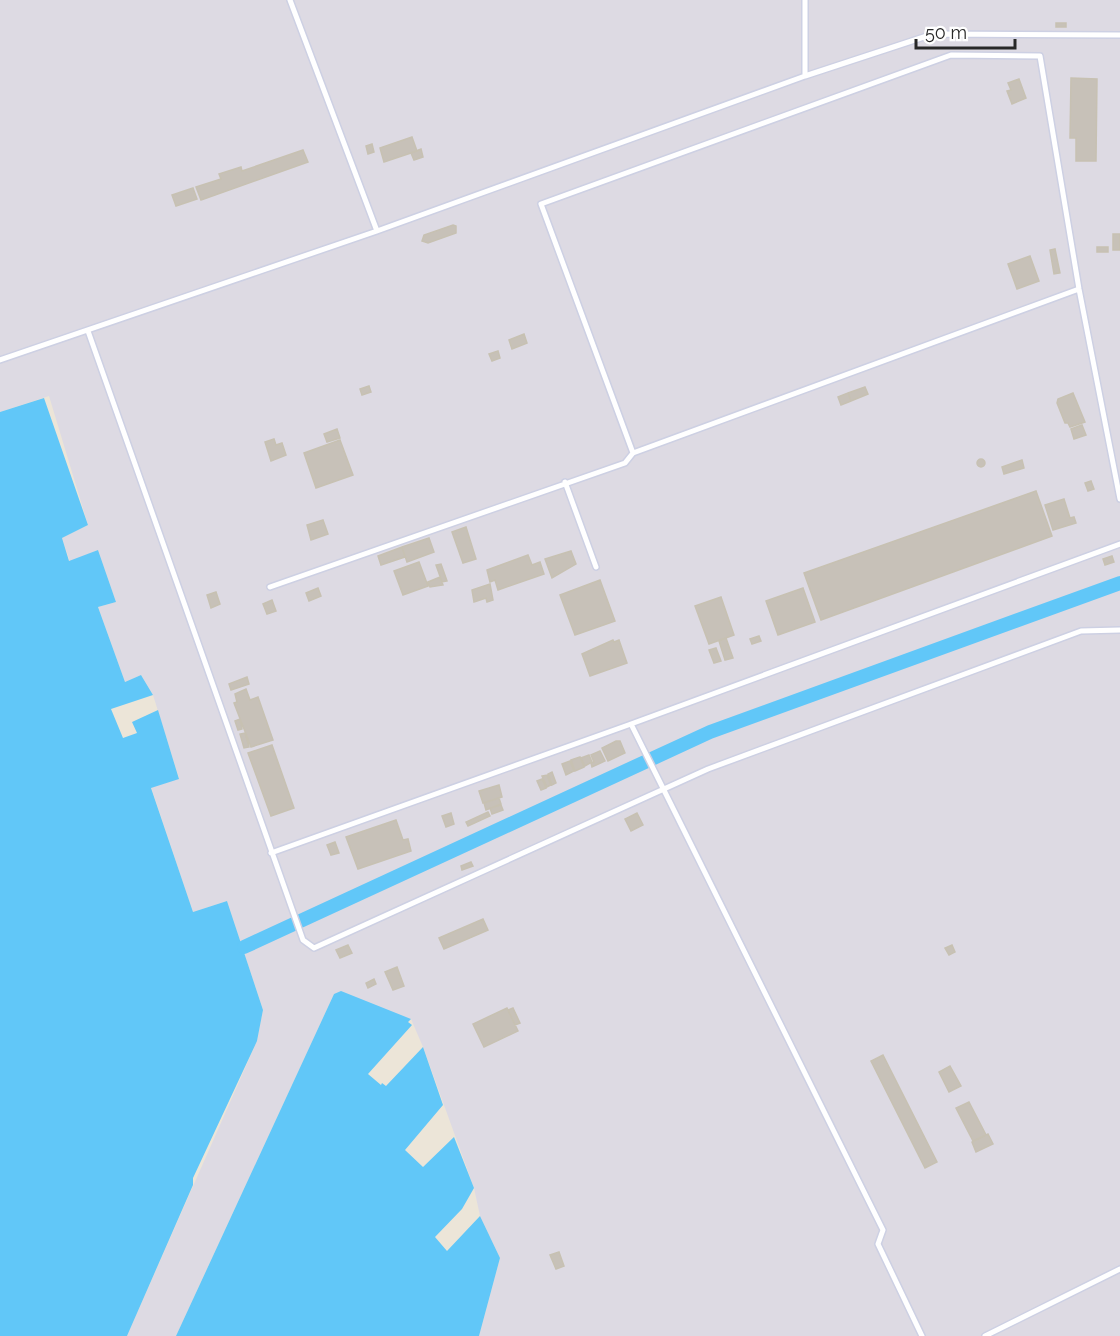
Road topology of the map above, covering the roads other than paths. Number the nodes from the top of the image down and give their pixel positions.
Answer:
1 (290, 0) edge
2 (806, 0) edge
3 (1120, 35) edge
4 (805, 76) junction
5 (377, 231) junction
6 (1079, 289) junction
7 (88, 331) junction
8 (0, 360) edge
9 (633, 453) junction
10 (565, 482) junction
11 (1120, 499) edge
12 (1120, 544) edge
13 (596, 567) dead end
14 (270, 587) dead end
15 (1120, 630) edge
16 (631, 726) junction
17 (663, 789) junction
18 (271, 853) junction
19 (1120, 1269) edge
20 (922, 1336) edge
21 (985, 1336) edge

1 - 5 lane
2 - 4 lane
3 - 4 lane
4 - 5 lane
5 - 7 lane
6 - 9 lane
6 - 9 lane
6 - 11 lane
7 - 8 lane
7 - 18 lane
9 - 10 lane
10 - 13 lane
10 - 14 lane
12 - 16 lane
15 - 17 lane
16 - 17 lane
16 - 18 lane
17 - 18 lane
17 - 20 lane
19 - 21 lane

